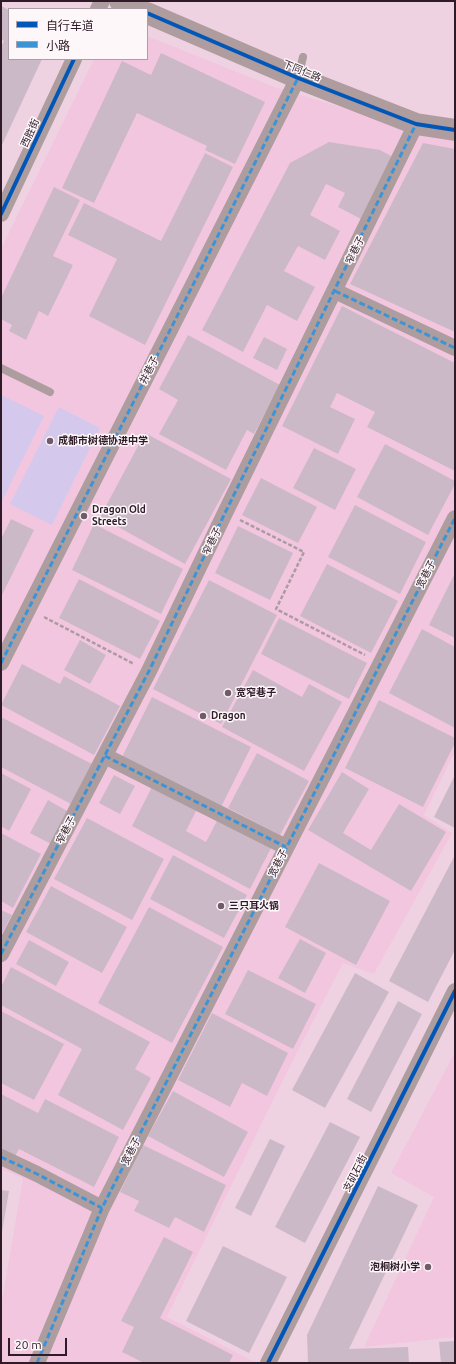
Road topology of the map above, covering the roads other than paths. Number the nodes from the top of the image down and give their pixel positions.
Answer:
1 (120, 1) edge
2 (137, 8) edge
3 (148, 13) edge
4 (303, 57) dead end
5 (74, 60) edge
6 (298, 78) junction
7 (416, 124) junction
8 (455, 130) edge
9 (1, 214) edge
10 (335, 291) junction
11 (455, 348) edge
12 (1, 368) edge
13 (50, 392) dead end
14 (455, 518) edge
15 (1, 663) edge
16 (105, 756) junction
17 (286, 847) junction
18 (1, 954) edge
19 (455, 991) edge
20 (1, 1157) edge
21 (102, 1208) junction
22 (37, 1363) edge
23 (268, 1363) edge

1 - 2 street
3 - 6 street, 下同仁路
4 - 6 lane
5 - 9 street, 西胜街
6 - 7 street, 下同仁路
6 - 15 street, 井巷子
7 - 8 street, 下同仁路
7 - 10 street, 窄巷子
10 - 11 street
10 - 16 street, 窄巷子
12 - 13 lane
14 - 17 street, 宽巷子
16 - 17 street
16 - 18 street, 窄巷子
17 - 21 street, 宽巷子
19 - 23 street, 支矶石街
20 - 21 street
21 - 22 street, 宽巷子

